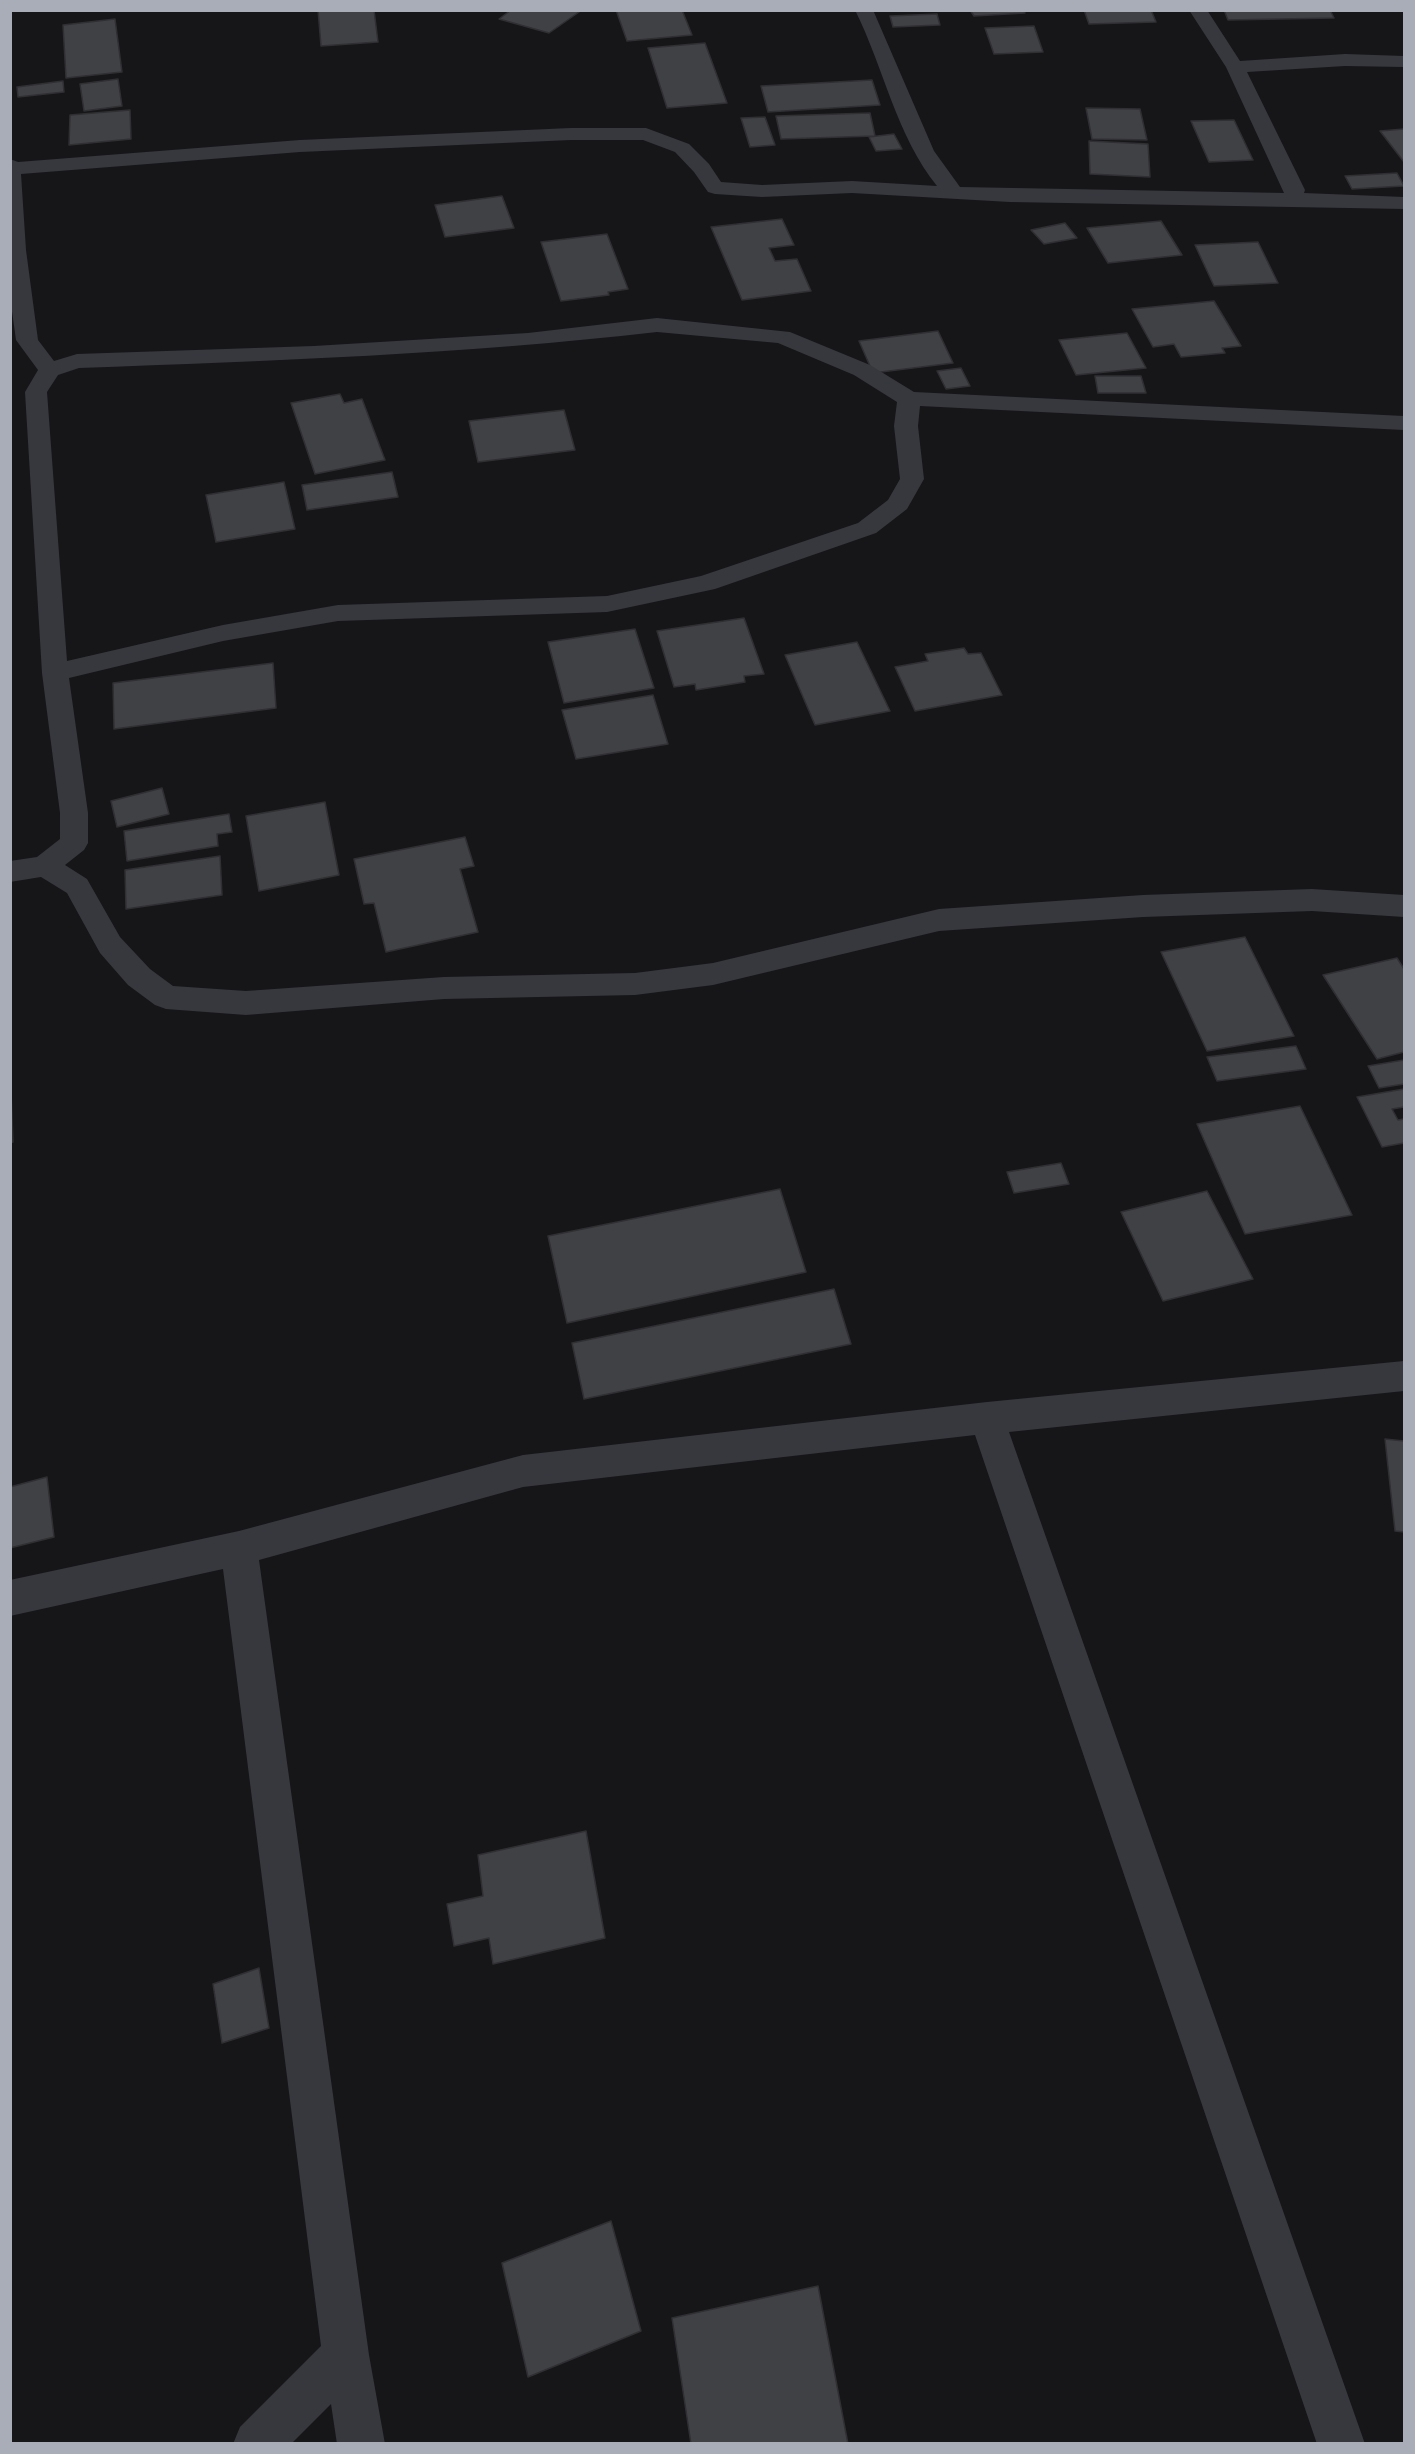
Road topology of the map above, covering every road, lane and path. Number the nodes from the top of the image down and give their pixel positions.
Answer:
1 (864, 10) edge
2 (1198, 10) edge
3 (1404, 61) edge
4 (1236, 67) junction
5 (11, 167) edge
6 (953, 192) junction
7 (1292, 198) junction
8 (1404, 203) edge
9 (49, 370) junction
10 (909, 399) junction
11 (1404, 423) edge
12 (55, 673) junction
13 (45, 866) junction
14 (10, 872) edge
15 (1404, 906) edge
16 (1404, 1376) edge
17 (987, 1418) junction
18 (239, 1548) junction
19 (10, 1598) edge
20 (346, 2355) junction
21 (257, 2444) edge
22 (360, 2444) edge
23 (1341, 2444) edge

1 - 6 street
2 - 4 street
3 - 4 street
4 - 7 street
5 - 6 street
5 - 9 street
6 - 7 street
7 - 8 street
9 - 10 street
9 - 12 street
10 - 11 street
10 - 12 street
12 - 13 street
13 - 14 street
13 - 15 street
16 - 17 street
17 - 18 street
17 - 23 street
18 - 19 street
18 - 20 street
20 - 21 street
20 - 22 street

